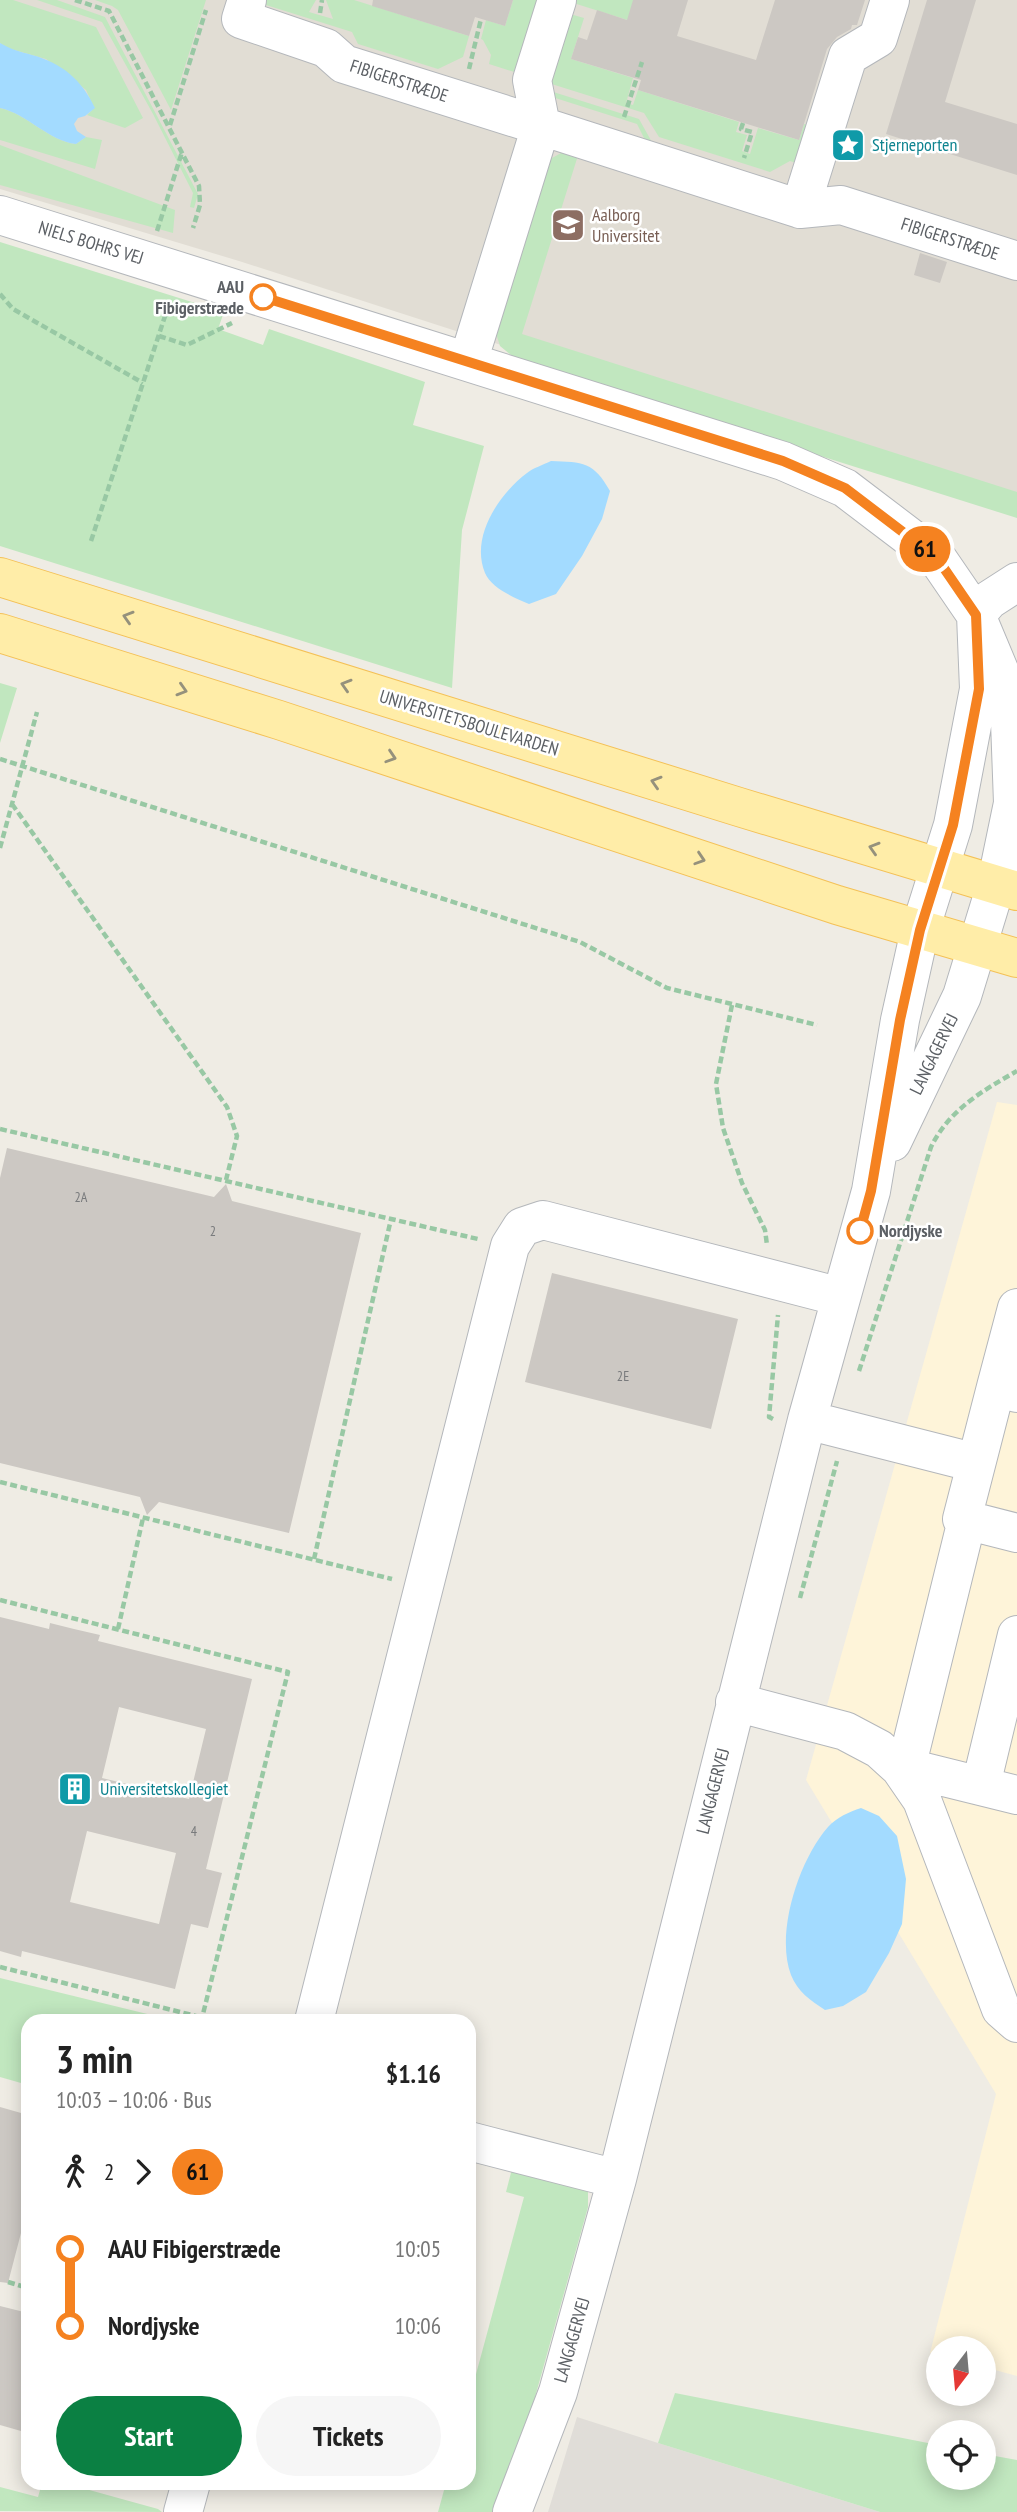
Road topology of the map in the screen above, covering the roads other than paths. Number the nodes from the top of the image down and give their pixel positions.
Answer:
1 (557, 0) edge
2 (890, 0) edge
3 (233, 6) edge
4 (541, 125) junction
5 (800, 209) junction
6 (0, 215) edge
7 (1017, 261) edge
8 (468, 362) junction
9 (0, 577) edge
10 (1017, 582) edge
11 (976, 615) junction
12 (0, 633) edge
13 (930, 899) junction
14 (995, 909) edge
15 (1017, 958) edge
16 (871, 1191) junction
17 (841, 1297) junction
18 (1017, 1308) edge
19 (1006, 1390) edge
20 (791, 1420) junction
21 (976, 1463) junction
22 (967, 1520) junction
23 (1017, 1533) edge
24 (1017, 1635) edge
25 (735, 1702) junction
26 (900, 1768) junction
27 (981, 1785) junction
28 (1017, 1795) edge
29 (316, 2014) edge
30 (1017, 2023) edge
31 (476, 2143) edge
32 (617, 2179) junction
33 (558, 2392) junction
34 (189, 2490) edge
35 (183, 2512) edge
36 (512, 2512) edge
37 (536, 2512) edge

1 - 4 street
2 - 5 street
3 - 4 street, FIBIGERSTRÆDE
4 - 5 street, FIBIGERSTRÆDE
4 - 8 street
5 - 7 street, FIBIGERSTRÆDE
6 - 8 street, NIELS BOHRS VEJ
8 - 11 street, NIELS BOHRS VEJ
13 -> 9 main road, UNIVERSITETSBOULEVARDEN
10 - 11 street
11 - 13 street
11 - 14 street, NIELS BOHRS VEJ
12 -> 13 main road
13 - 14 main road
13 - 14 main road
13 - 16 street, LANGAGERVEJ
14 - 15 main road
14 - 16 street, LANGAGERVEJ
16 - 17 street, LANGAGERVEJ
17 - 20 street, LANGAGERVEJ
17 - 29 street
18 - 19 street
19 - 21 street
20 - 21 street
20 - 25 street, LANGAGERVEJ
21 - 22 street
22 - 23 street
22 - 26 street
24 - 27 street
25 - 26 street
25 - 32 street, LANGAGERVEJ
26 - 27 street
26 - 30 street
27 - 28 street
31 - 32 street
32 - 33 street, LANGAGERVEJ
33 - 36 street, LANGAGERVEJ
33 - 37 street, LANGAGERVEJ
34 - 35 street

